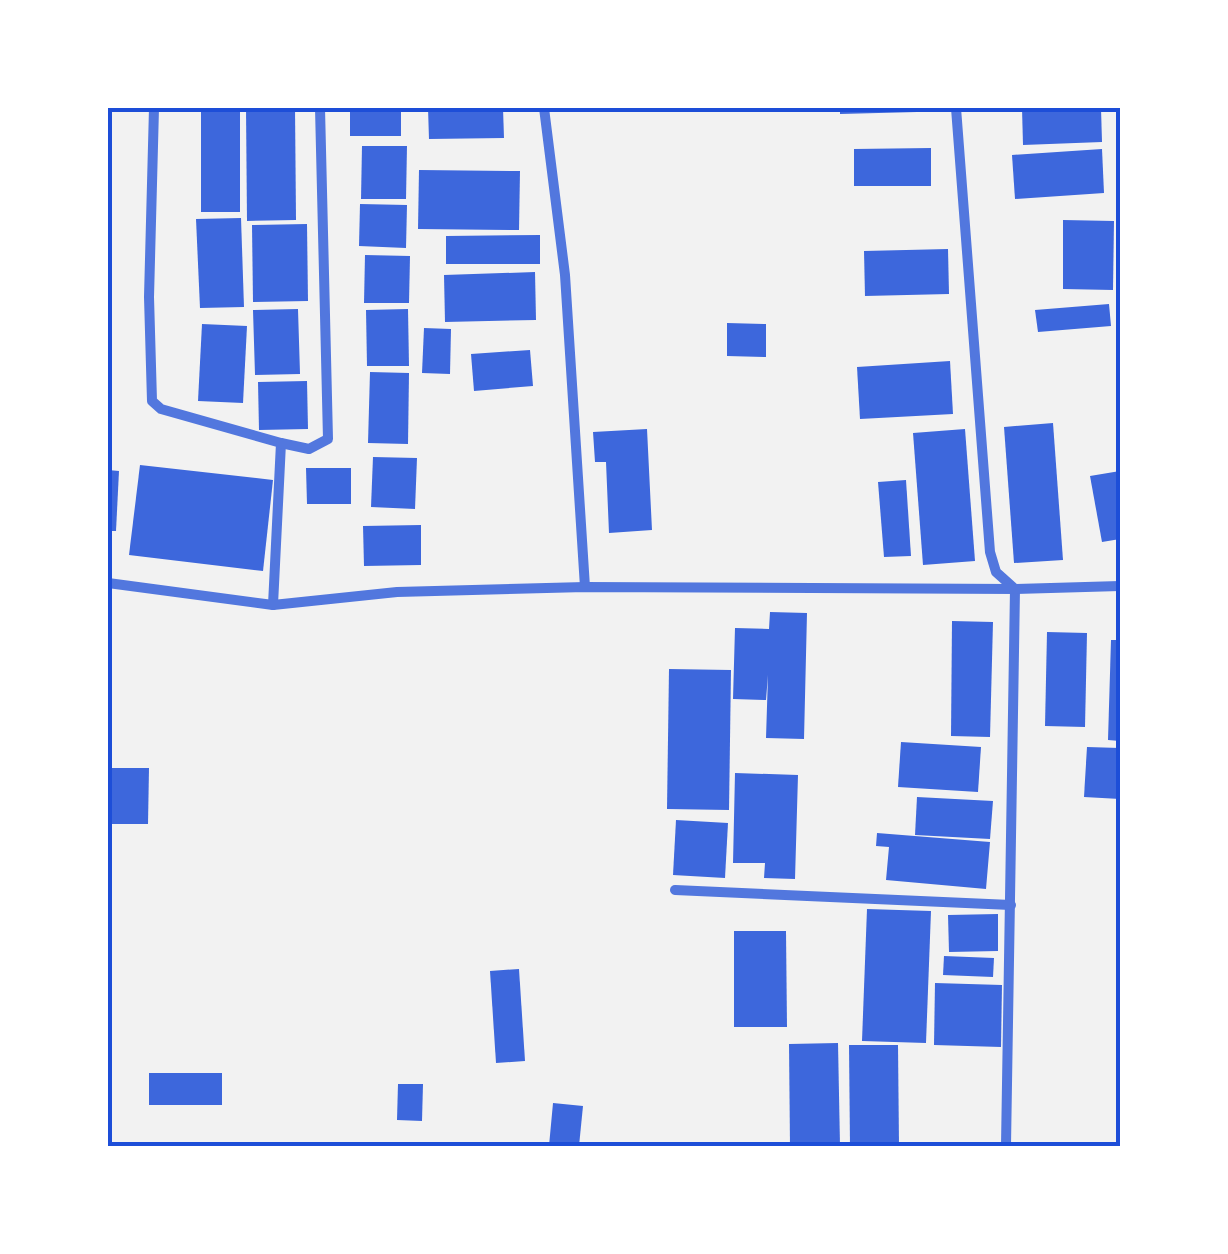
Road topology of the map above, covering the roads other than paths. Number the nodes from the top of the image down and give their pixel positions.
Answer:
1 (154, 108) edge
2 (320, 108) edge
3 (544, 108) edge
4 (956, 108) edge
5 (281, 444) junction
6 (108, 582) edge
7 (1120, 586) edge
8 (585, 587) junction
9 (1015, 589) junction
10 (273, 604) junction
11 (674, 890) dead end
12 (1011, 905) junction
13 (1006, 1146) edge

1 - 5 street
2 - 5 street
3 - 8 street
4 - 9 street
5 - 10 street
6 - 10 street
7 - 9 street
8 - 9 street
8 - 10 street
9 - 12 street
11 - 12 street
12 - 13 street

